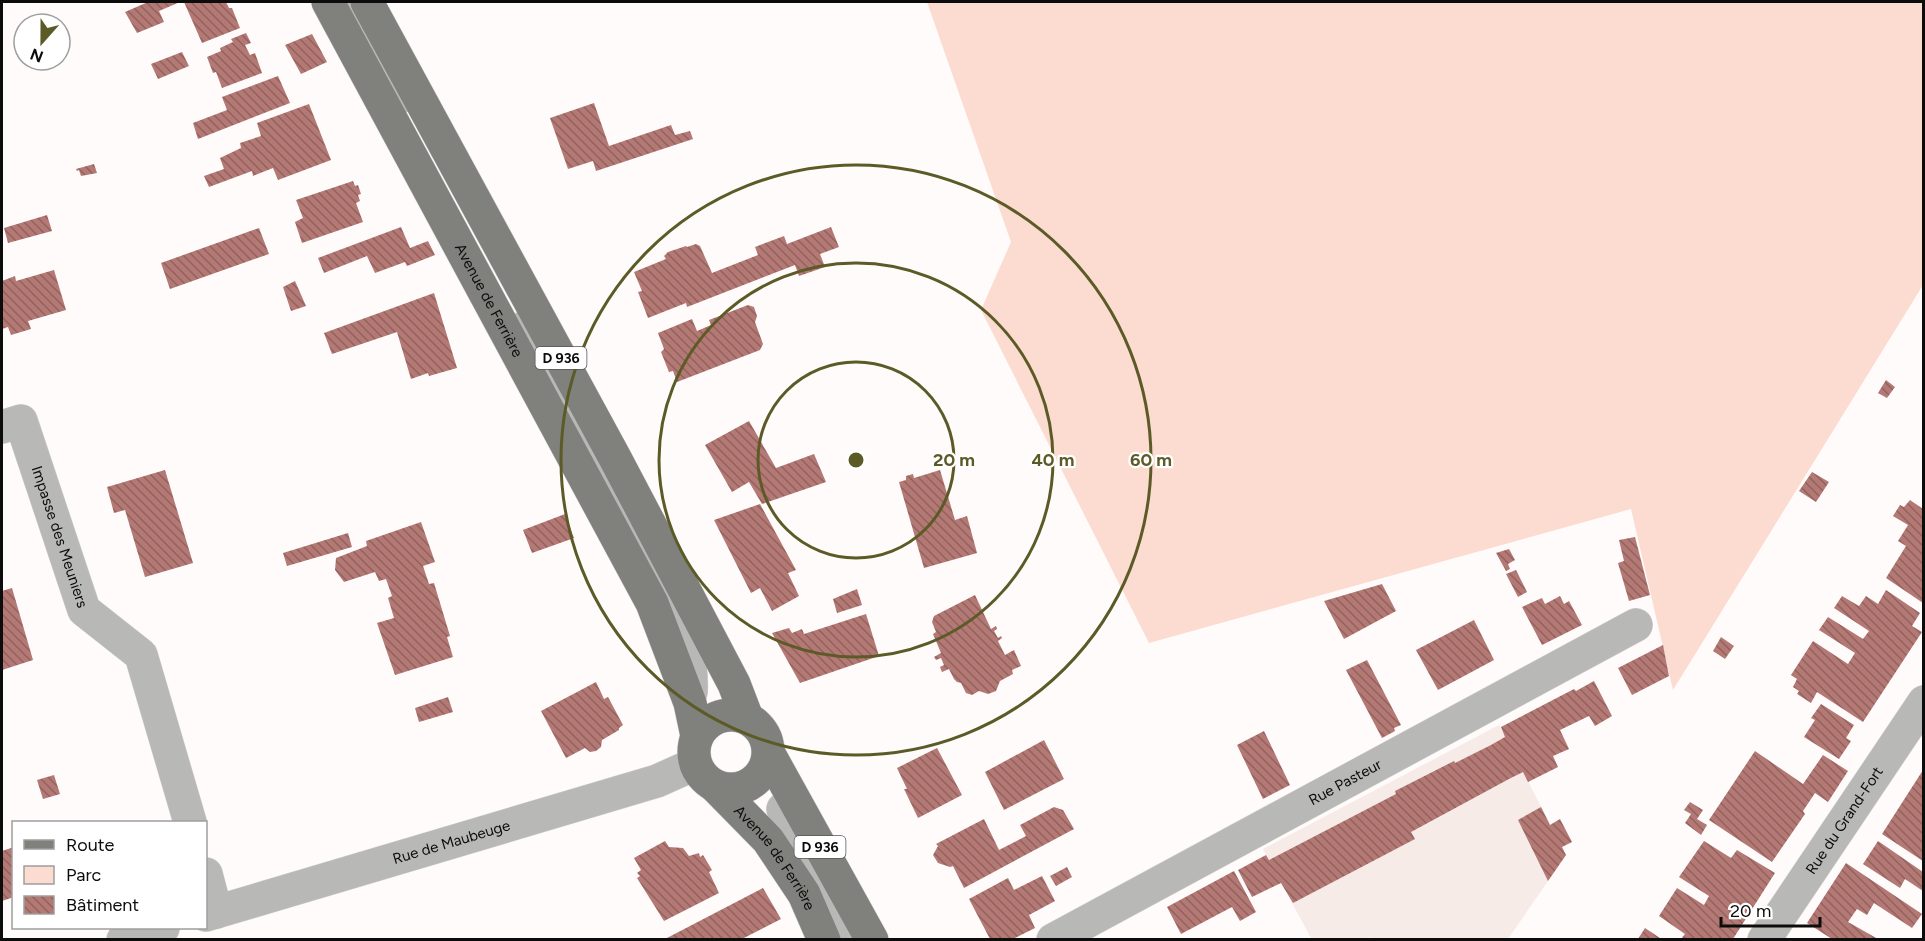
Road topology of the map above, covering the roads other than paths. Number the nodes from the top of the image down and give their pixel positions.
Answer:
1 (328, 2) edge
2 (347, 2) edge
3 (368, 2) edge
4 (2, 427) edge
5 (1636, 626) dead end
6 (690, 702) junction
7 (1923, 702) edge
8 (747, 718) junction
9 (767, 761) junction
10 (702, 762) junction
11 (190, 821) edge
12 (207, 882) edge
13 (211, 913) edge
14 (156, 929) edge
15 (123, 939) edge
16 (824, 939) edge
17 (852, 939) edge
18 (872, 939) edge
19 (1053, 939) edge
20 (1764, 939) edge

1 - 6 main road, Avenue de Ferrière / D 936
2 - 6 street
3 - 8 main road, D 936
4 - 11 street, Impasse des Meuniers
5 - 19 street, Rue Pasteur
6 - 10 main road, Avenue de Ferrière / D 936
7 - 20 street, Rue du Grand-Fort
8 - 9 main road
8 - 10 main road
9 - 10 main road
9 - 17 street
9 - 18 main road, D 936
10 - 13 street, Rue de Maubeuge
10 - 16 main road, Avenue de Ferrière / D 936
12 - 13 street
14 - 15 street

